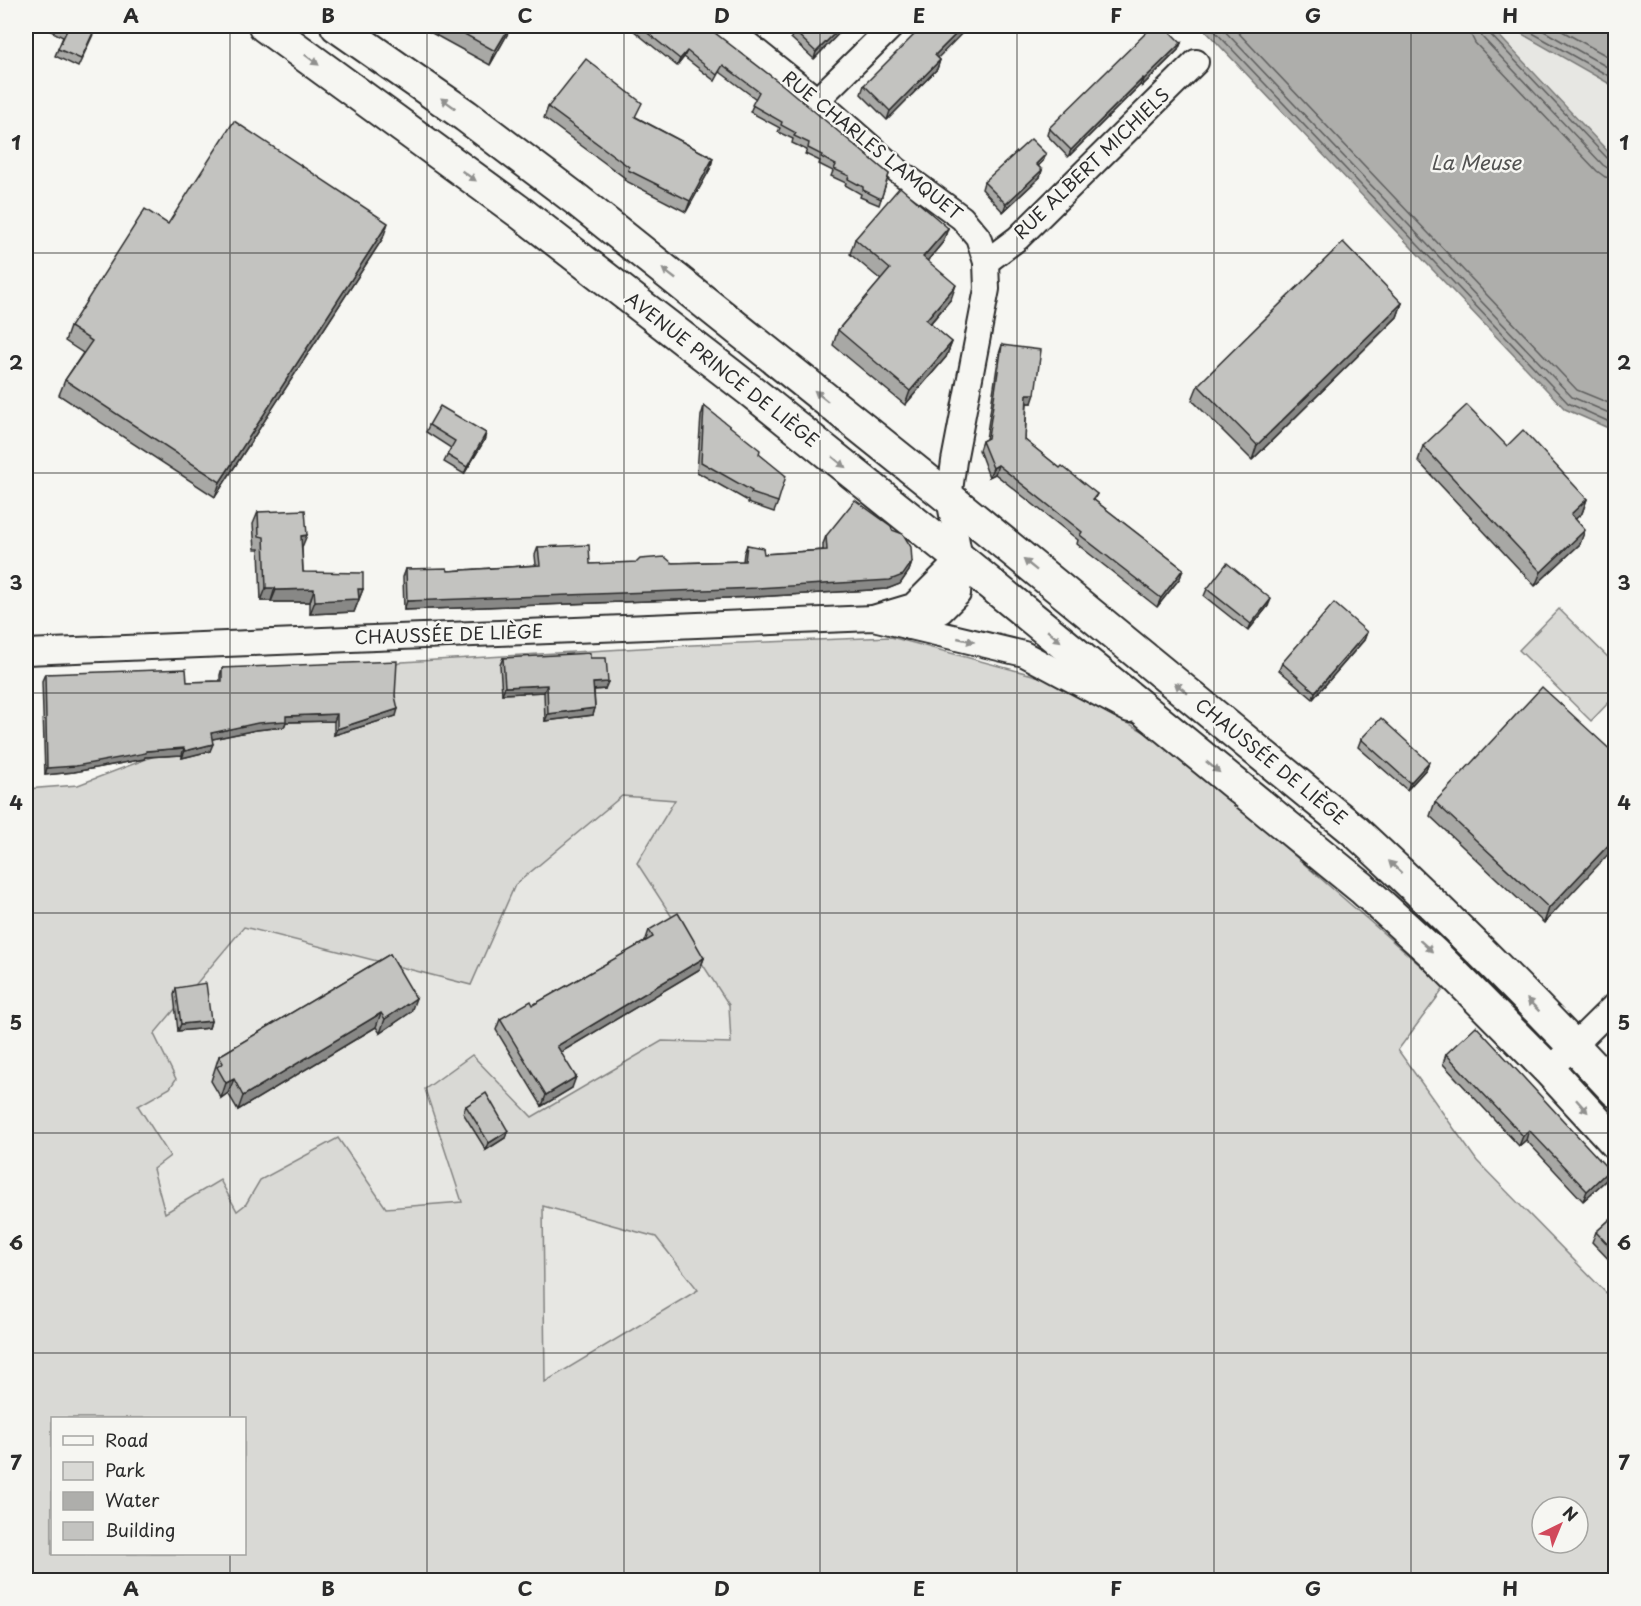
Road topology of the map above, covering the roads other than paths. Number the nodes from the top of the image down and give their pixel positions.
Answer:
1 (265, 26) edge
2 (337, 26) edge
3 (725, 26) edge
4 (892, 26) edge
5 (1196, 62) dead end
6 (818, 100) junction
7 (986, 262) junction
8 (949, 498) junction
9 (960, 558) junction
10 (873, 618) junction
11 (909, 627) junction
12 (26, 652) edge
13 (1167, 730) junction
14 (1616, 1004) edge
15 (1574, 1046) junction
16 (1549, 1070) junction
17 (1616, 1091) edge
18 (1616, 1143) edge

1 -> 9 main road, AVENUE PRINCE DE LIÈGE
8 -> 2 main road
3 - 6 street, RUE CHARLES LAMQUET
4 - 6 street
5 - 7 street, RUE ALBERT MICHIELS
6 - 7 street, RUE CHARLES LAMQUET
7 - 8 street, RUE CHARLES LAMQUET
8 - 9 street
15 -> 8 main road, CHAUSSÉE DE LIÈGE
9 - 10 street, CHAUSSÉE DE LIÈGE
9 - 11 street
9 -> 13 main road, AVENUE PRINCE DE LIÈGE
10 - 11 street, CHAUSSÉE DE LIÈGE
10 - 12 street, CHAUSSÉE DE LIÈGE
11 -> 13 street, CHAUSSÉE DE LIÈGE
13 -> 16 main road, CHAUSSÉE DE LIÈGE
14 - 15 street
15 - 16 street
15 - 17 main road, CHAUSSÉE DE LIÈGE
16 -> 18 main road, CHAUSSÉE DE LIÈGE

